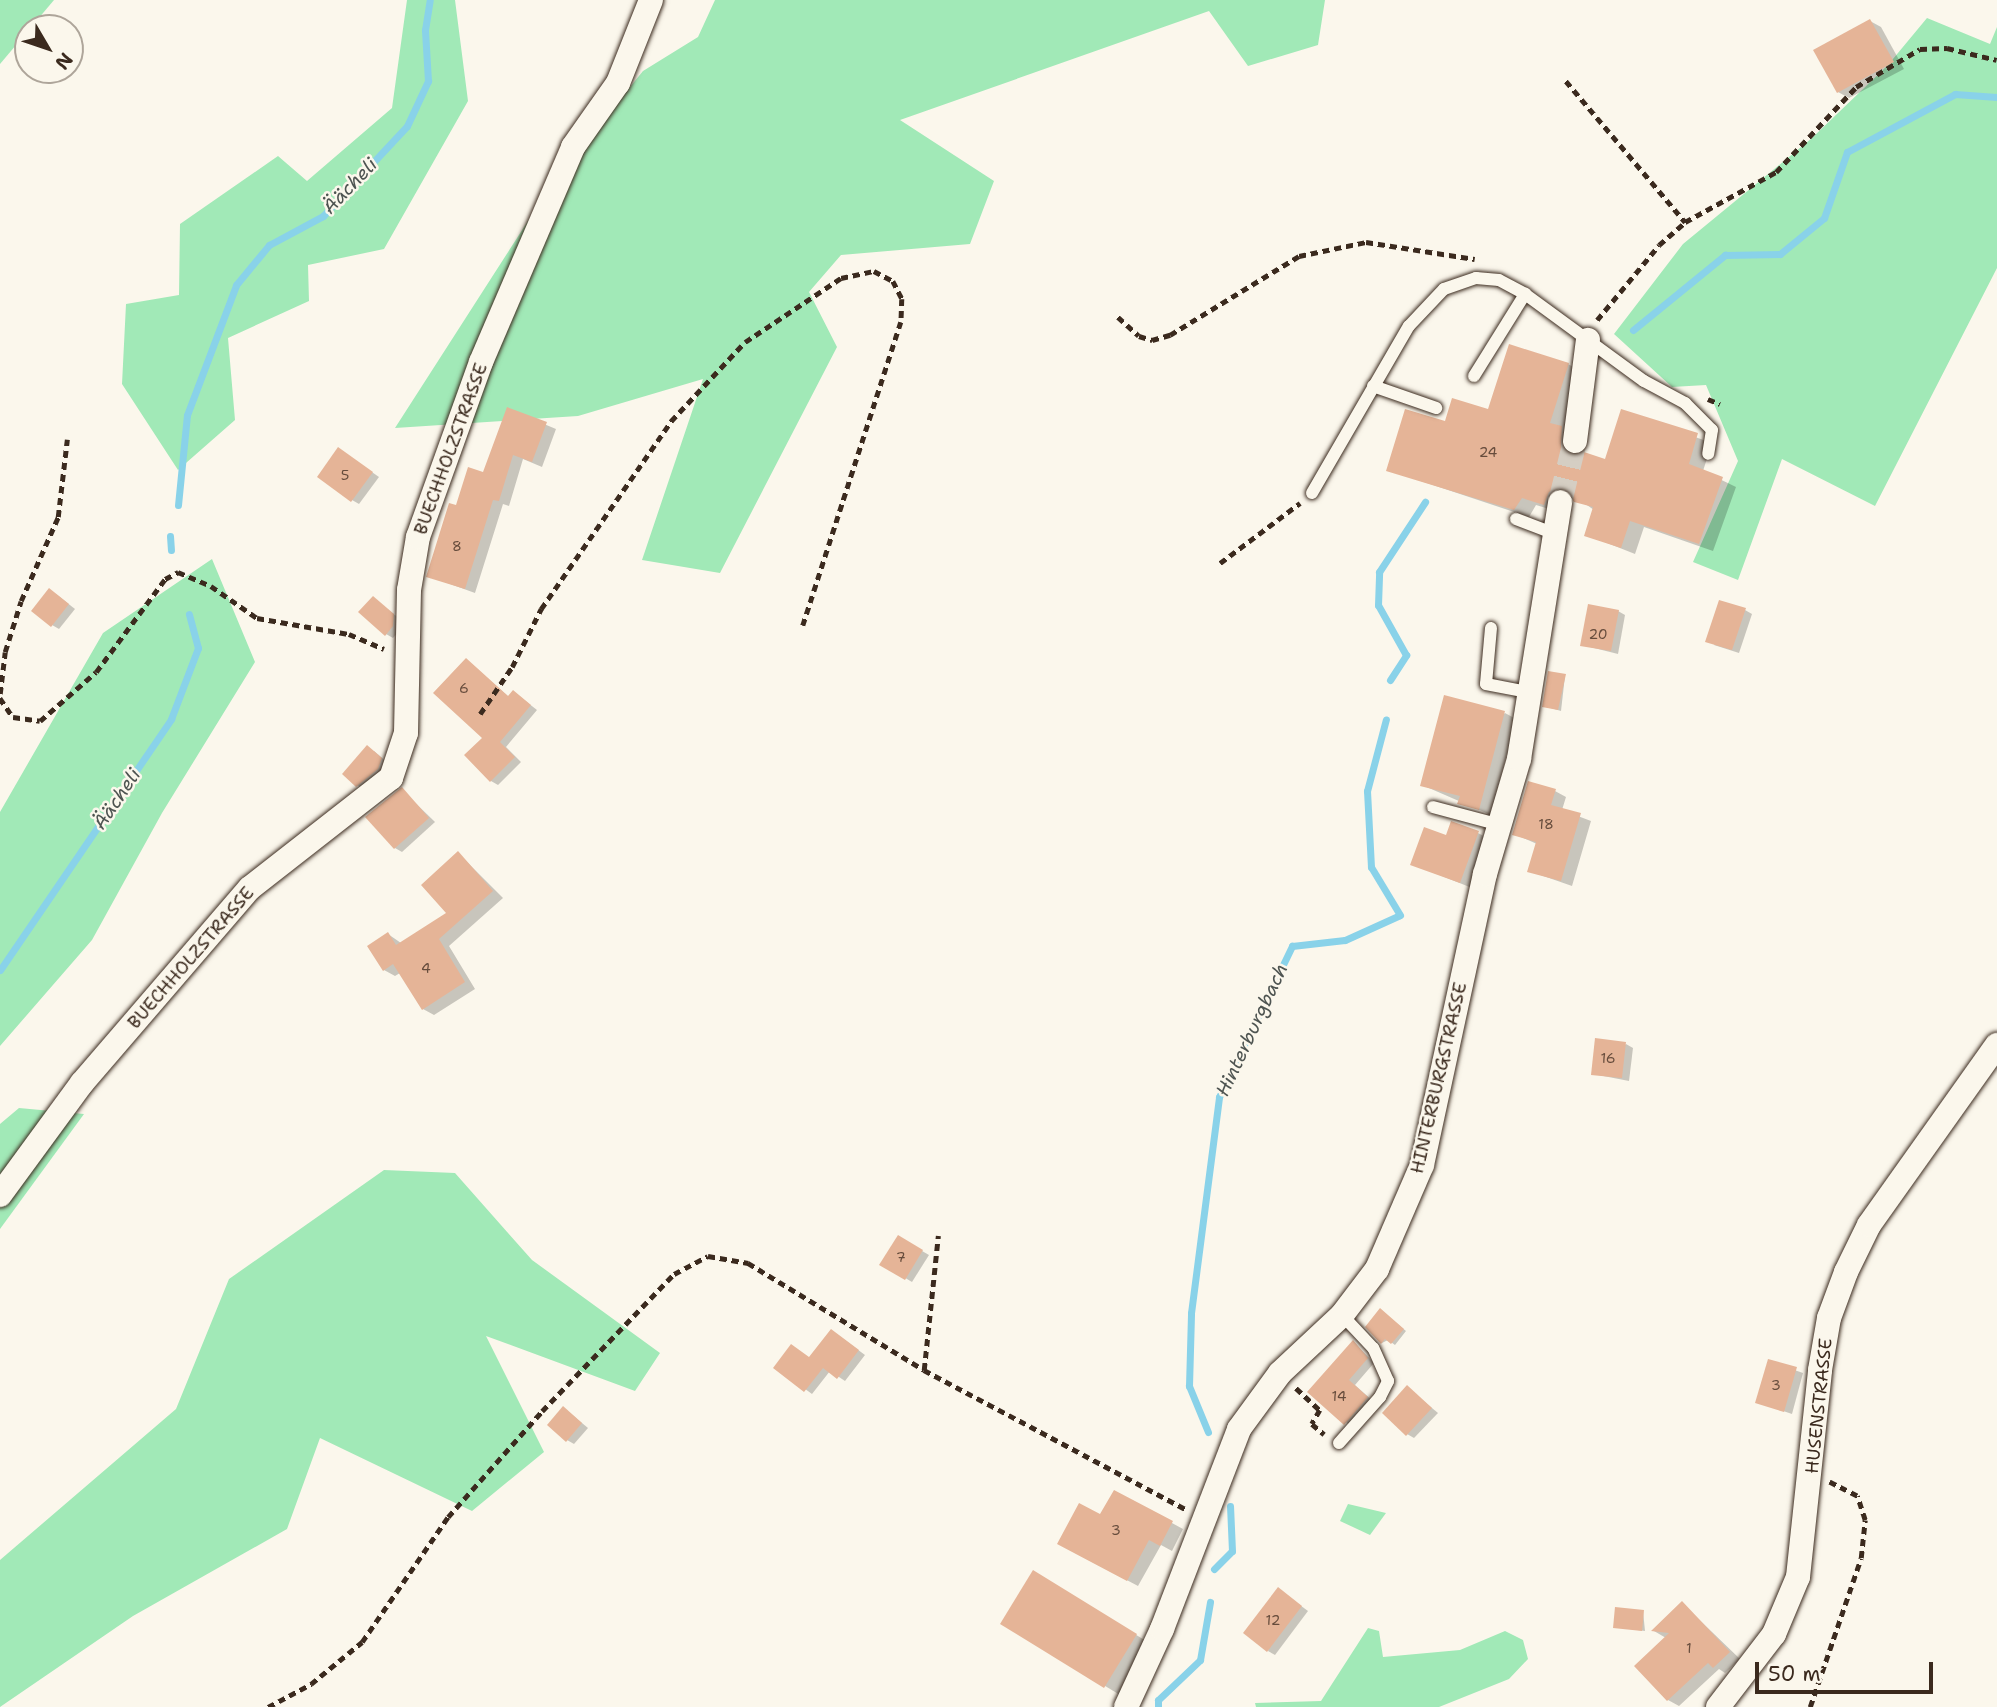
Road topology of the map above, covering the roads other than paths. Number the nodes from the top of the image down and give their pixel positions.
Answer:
1 (652, 0) edge
2 (1525, 294) junction
3 (1588, 340) junction
4 (1474, 376) dead end
5 (1373, 386) junction
6 (1436, 408) dead end
7 (1575, 441) tunnel mouth
8 (1708, 454) dead end
9 (1312, 493) road end
10 (1560, 502) tunnel mouth
11 (1516, 519) dead end
12 (1555, 534) junction
13 (1491, 628) dead end
14 (1528, 692) junction
15 (1433, 807) dead end
16 (1500, 825) junction
17 (1997, 1045) edge
18 (0, 1195) edge
19 (1342, 1315) junction
20 (1339, 1443) dead end
21 (1126, 1707) edge
22 (1718, 1707) edge

1 - 18 street, BUECHHOLZSTRASSE
2 - 3 lane
2 - 4 lane
2 - 5 lane
3 - 7 street
3 - 8 lane
5 - 6 lane
5 - 9 lane
10 - 12 street, HINTERBURGSTRASSE
11 - 12 lane
12 - 14 street, HINTERBURGSTRASSE
13 - 14 lane
14 - 16 street, HINTERBURGSTRASSE
15 - 16 lane
16 - 19 street, HINTERBURGSTRASSE
17 - 22 street, HUSENSTRASSE
19 - 20 lane
19 - 21 street, HINTERBURGSTRASSE

